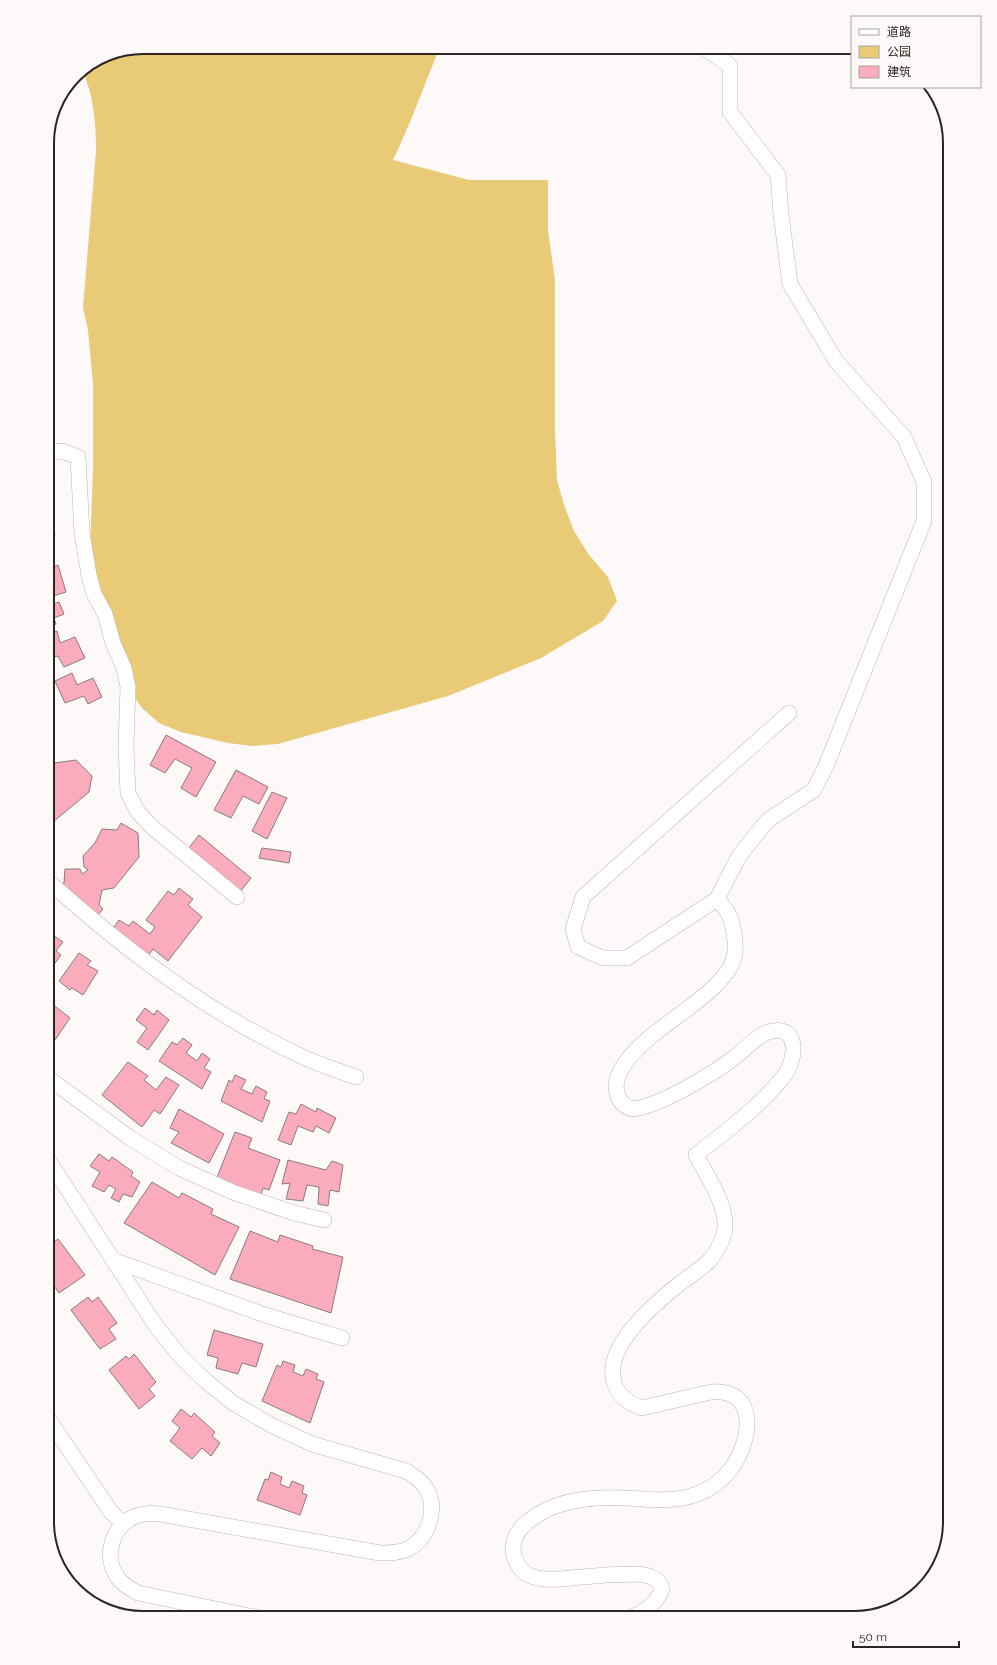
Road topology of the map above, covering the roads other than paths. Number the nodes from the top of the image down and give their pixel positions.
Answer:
1 (712, 54) edge
2 (54, 452) edge
3 (789, 712) dead end
4 (54, 886) edge
5 (237, 897) dead end
6 (717, 899) junction
7 (356, 1077) dead end
8 (54, 1082) edge
9 (54, 1169) edge
10 (324, 1220) dead end
11 (113, 1260) junction
12 (342, 1338) dead end
13 (54, 1427) edge
14 (123, 1523) junction
15 (225, 1611) edge
16 (644, 1611) edge

1 - 6 street
2 - 5 street
3 - 6 street
4 - 7 street
6 - 16 street
8 - 10 street
9 - 11 street
11 - 12 street
11 - 14 street
13 - 14 street
14 - 15 street

